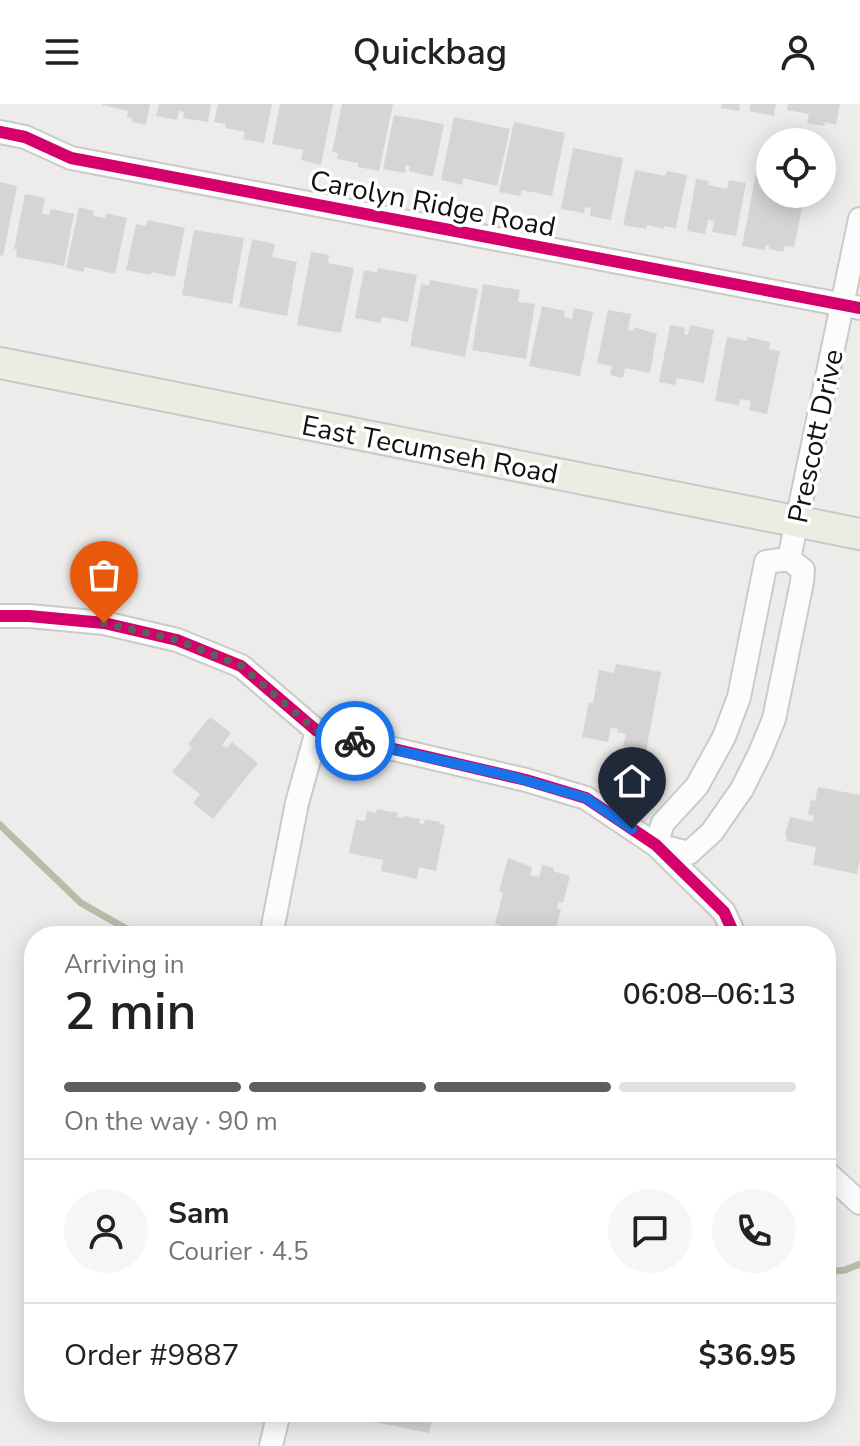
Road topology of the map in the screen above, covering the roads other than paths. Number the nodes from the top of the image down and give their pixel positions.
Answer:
1 (0, 132) edge
2 (860, 219) edge
3 (851, 307) edge
4 (0, 363) edge
5 (796, 521) junction
6 (860, 534) edge
7 (789, 559) junction
8 (0, 616) edge
9 (317, 731) junction
10 (656, 845) junction
11 (273, 926) edge
12 (730, 926) edge
13 (836, 1181) edge
14 (860, 1203) edge
15 (277, 1422) edge
16 (271, 1446) edge

1 - 3 street, Carolyn Ridge Road
2 - 3 street, Prescott Drive
3 - 5 street, Prescott Drive
4 - 5 main road, East Tecumseh Road
5 - 6 main road, East Tecumseh Road
5 - 7 street, Prescott Drive
7 - 10 street
7 - 10 street
8 - 9 street
9 - 10 street
9 - 11 street
10 - 12 street
13 - 14 street
15 - 16 street

